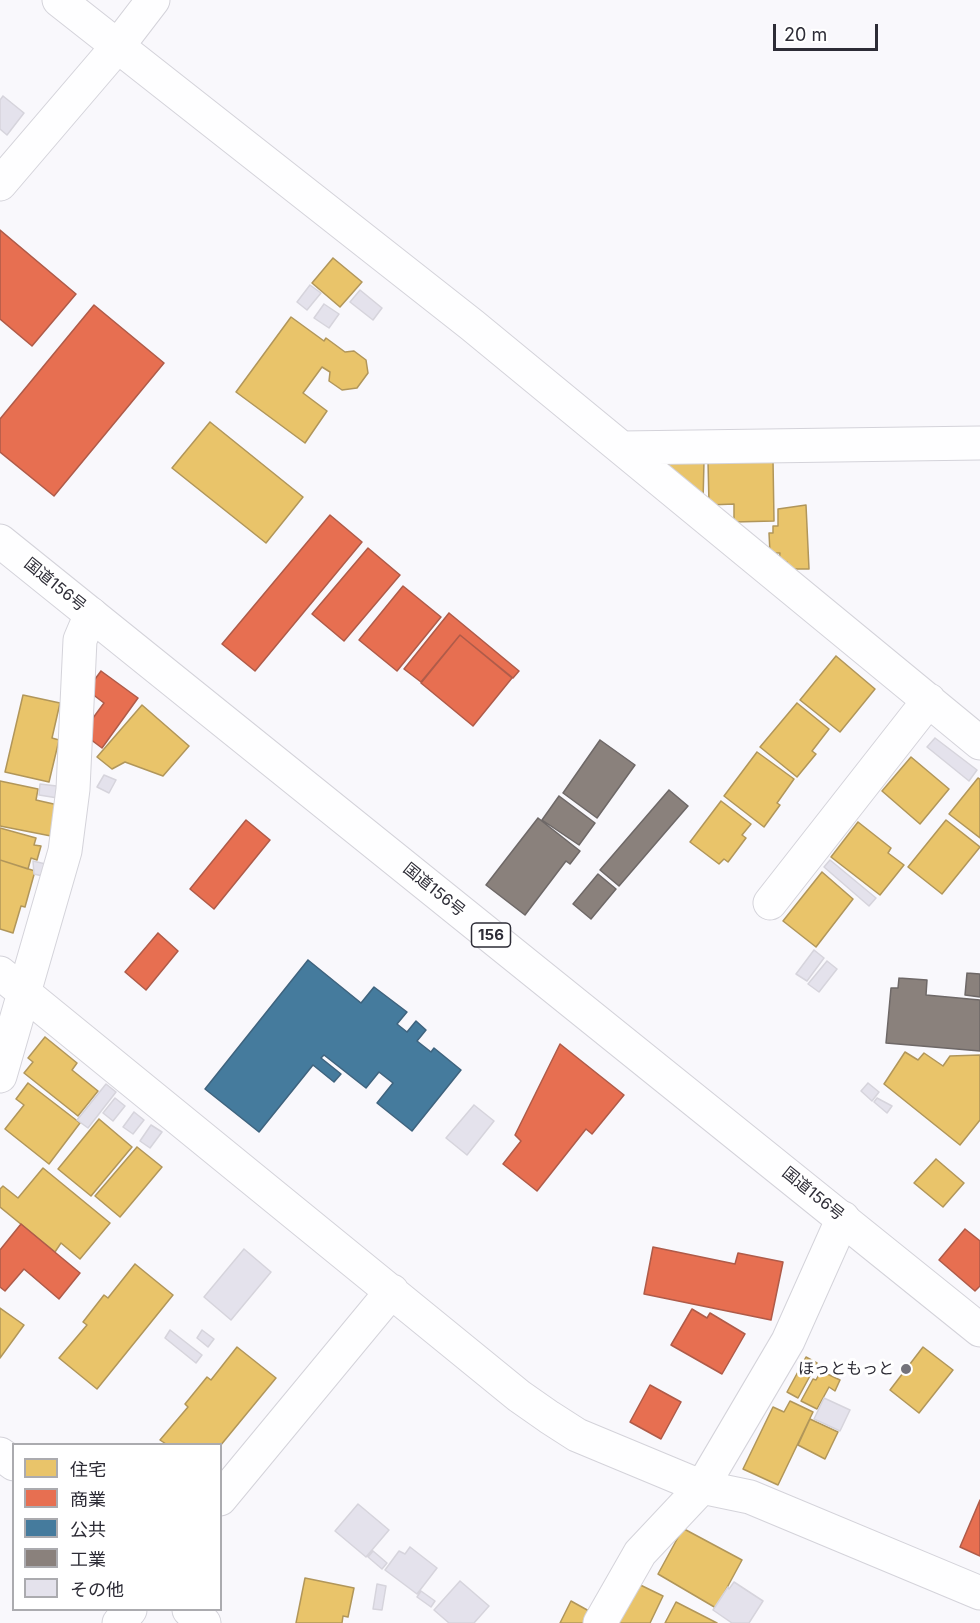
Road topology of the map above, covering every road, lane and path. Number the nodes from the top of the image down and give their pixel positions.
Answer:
1 (59, 0) edge
2 (153, 0) edge
3 (117, 48) junction
4 (0, 184) edge
5 (980, 443) edge
6 (622, 448) junction
7 (0, 541) edge
8 (91, 614) junction
9 (929, 700) junction
10 (980, 743) edge
11 (770, 903) dead end
12 (12, 982) edge
13 (0, 1076) edge
14 (843, 1218) junction
15 (392, 1291) junction
16 (980, 1330) edge
17 (702, 1487) junction
18 (222, 1497) edge
19 (980, 1593) edge
20 (129, 1611) edge
21 (190, 1611) edge
22 (119, 1623) edge
23 (204, 1623) edge
24 (600, 1623) edge

1 - 3 main road
2 - 3 main road
3 - 4 main road
3 - 6 main road
5 - 6 main road
6 - 9 main road
7 - 8 main road, 国道156号 / 156
8 - 12 main road
8 - 14 main road, 国道156号 / 156
9 - 10 main road
9 - 11 main road
12 - 13 main road
12 - 15 main road
14 - 16 main road, 国道156号 / 156
14 - 17 main road
15 - 17 main road
15 - 18 main road
17 - 19 main road
17 - 24 main road
20 - 22 main road
21 - 23 main road

